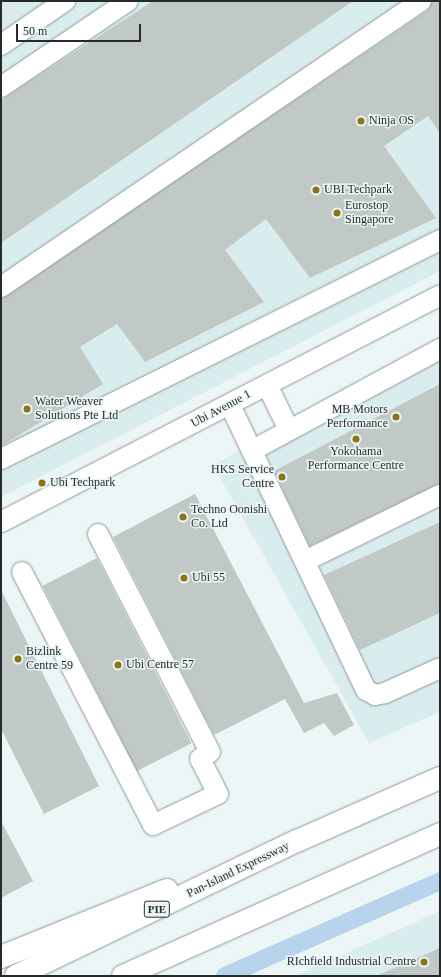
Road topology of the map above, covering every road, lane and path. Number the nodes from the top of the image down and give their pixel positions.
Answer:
1 (65, 1) edge
2 (128, 1) edge
3 (422, 1) edge
4 (1, 45) edge
5 (1, 87) edge
6 (440, 240) edge
7 (1, 287) edge
8 (440, 295) edge
9 (440, 349) edge
10 (267, 385) junction
11 (230, 405) junction
12 (289, 430) junction
13 (253, 450) junction
14 (1, 459) edge
15 (440, 495) edge
16 (1, 522) edge
17 (98, 534) dead end
18 (305, 561) junction
19 (22, 572) dead end
20 (440, 668) edge
21 (440, 778) edge
22 (440, 834) edge
23 (297, 841) junction
24 (1, 957) edge
25 (16, 976) edge
26 (124, 976) edge

1 - 4 street
2 - 5 street
3 - 7 street
6 - 14 street
8 - 10 street, Ubi Avenue 1
9 - 12 street
10 - 11 street, Ubi Avenue 1
10 - 12 street
11 - 13 street
11 - 16 street, Ubi Avenue 1
12 - 13 street
13 - 18 street
15 - 18 street
17 - 19 street
18 - 20 street
21 - 23 highway, Pan-Island Expressway / PIE
22 - 26 highway
23 - 24 highway
23 - 25 highway, Pan-Island Expressway / PIE

